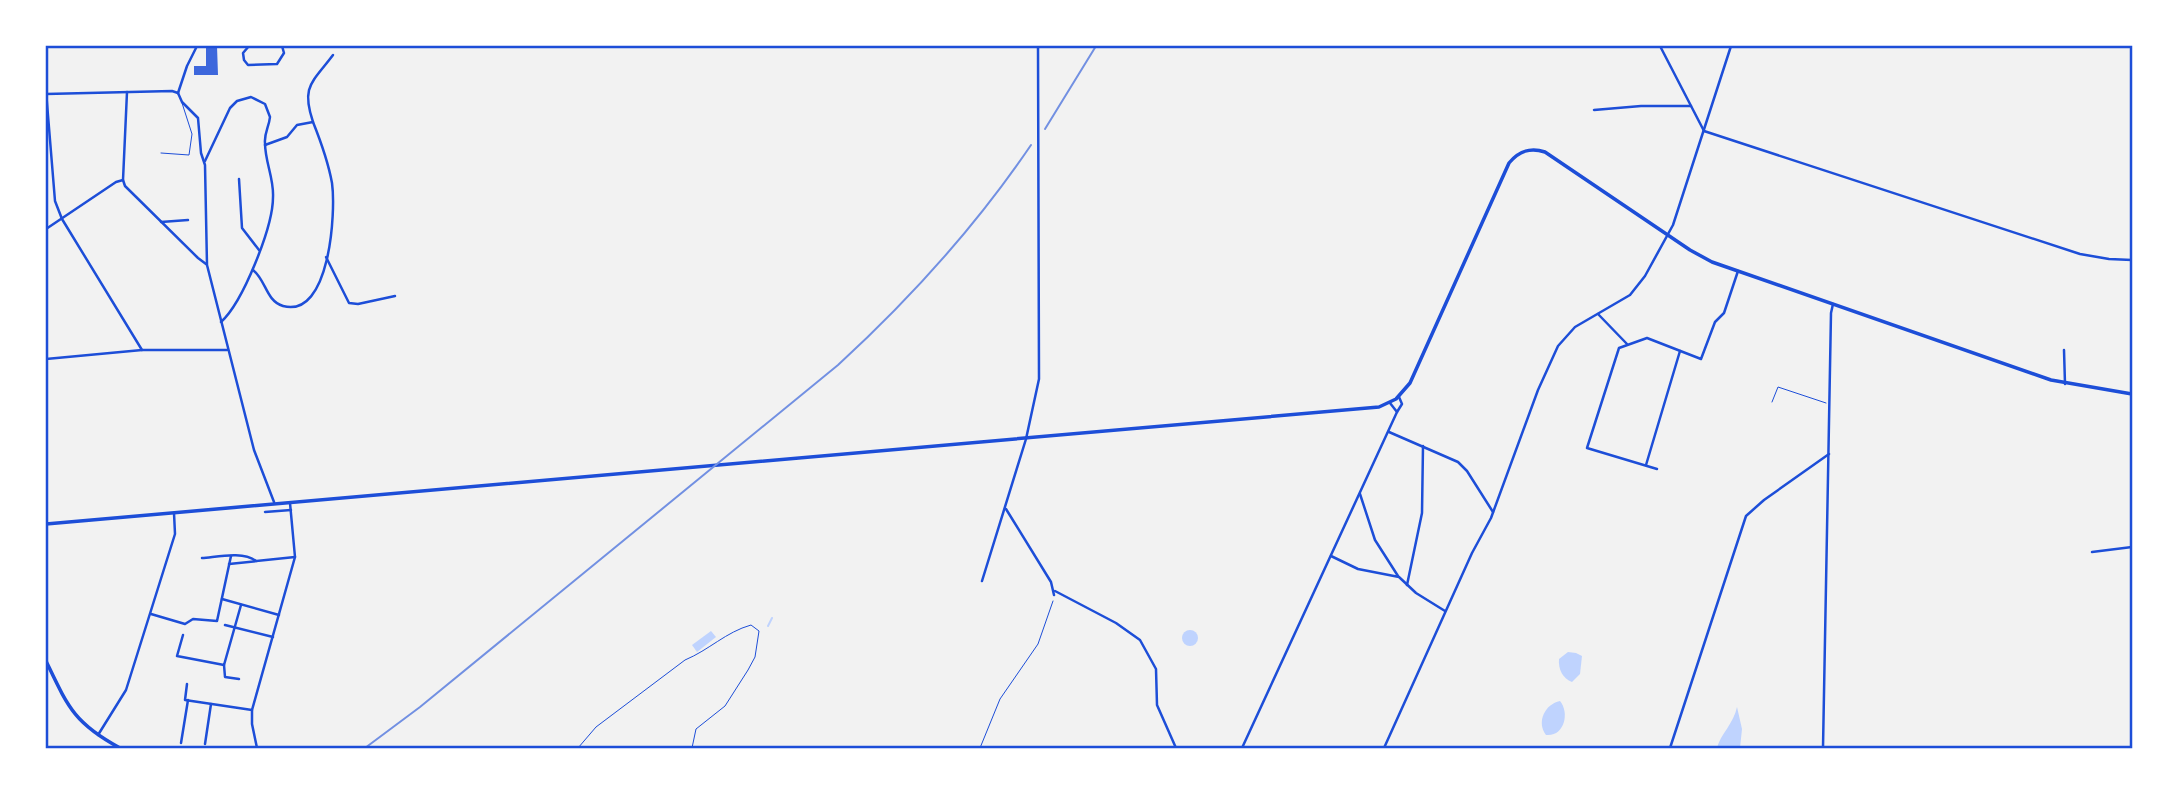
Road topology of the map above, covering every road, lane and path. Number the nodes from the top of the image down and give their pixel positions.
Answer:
1 (197, 46) edge
2 (249, 46) edge
3 (282, 46) edge
4 (1038, 46) edge
5 (1661, 46) edge
6 (1731, 46) edge
7 (333, 55) dead end
8 (127, 92) junction
9 (46, 93) edge
10 (178, 93) junction
11 (182, 102) junction
12 (1691, 106) junction
13 (1594, 110) dead end
14 (313, 122) junction
15 (1704, 131) junction
16 (265, 145) junction
17 (161, 153) dead end
18 (205, 161) junction
19 (239, 179) dead end
20 (123, 180) junction
21 (62, 219) junction
22 (188, 220) dead end
23 (161, 222) junction
24 (46, 229) edge
25 (1668, 235) junction
26 (260, 251) junction
27 (326, 257) junction
28 (2133, 260) edge
29 (207, 265) junction
30 (252, 269) junction
31 (1738, 271) junction
32 (395, 296) dead end
33 (1833, 304) junction
34 (1598, 314) junction
35 (221, 322) junction
36 (1627, 344) junction
37 (142, 350) junction
38 (227, 350) junction
39 (2064, 350) dead end
40 (1680, 351) junction
41 (46, 359) edge
42 (2065, 384) junction
43 (2133, 394) edge
44 (1399, 397) junction
45 (1772, 402) dead end
46 (1390, 403) junction
47 (1829, 403) junction
48 (1397, 412) junction
49 (1388, 432) junction
50 (1027, 439) junction
51 (1423, 446) junction
52 (1829, 454) junction
53 (1646, 466) junction
54 (1657, 469) dead end
55 (1360, 494) junction
56 (290, 502) junction
57 (275, 504) junction
58 (1006, 509) junction
59 (291, 510) junction
60 (265, 512) dead end
61 (1493, 512) junction
62 (174, 513) junction
63 (46, 524) edge
64 (2133, 547) edge
65 (2092, 552) dead end
66 (231, 556) junction
67 (1331, 556) junction
68 (295, 557) junction
69 (202, 558) dead end
70 (256, 561) junction
71 (229, 564) junction
72 (1399, 577) junction
73 (982, 581) dead end
74 (1407, 585) junction
75 (1055, 593) junction
76 (222, 599) junction
77 (241, 605) junction
78 (1447, 611) junction
79 (151, 614) junction
80 (279, 615) junction
81 (225, 625) dead end
82 (235, 628) junction
83 (183, 635) dead end
84 (273, 638) junction
85 (46, 661) edge
86 (224, 665) junction
87 (239, 679) dead end
88 (187, 684) dead end
89 (188, 700) junction
90 (211, 704) junction
91 (253, 710) junction
92 (98, 736) junction
93 (181, 743) dead end
94 (205, 744) dead end
95 (120, 748) edge
96 (257, 748) edge
97 (275, 748) edge
98 (294, 748) edge
99 (578, 748) edge
100 (692, 748) edge
101 (980, 748) edge
102 (1176, 748) edge
103 (1241, 748) edge
104 (1384, 748) edge
105 (1670, 748) edge
106 (1823, 748) edge

1 - 10 street
2 - 3 street
4 - 50 street
5 - 12 street
6 - 15 street
7 - 14 street
8 - 9 street
8 - 10 street
8 - 20 street
9 - 21 street
10 - 11 street
11 - 17 lane
11 - 18 street
12 - 13 street
12 - 15 street
14 - 16 street
14 - 27 street
15 - 25 street
15 - 28 street
16 - 18 street
16 - 26 street
18 - 29 street
19 - 26 street
20 - 21 street
20 - 23 street
21 - 24 street
21 - 37 street
22 - 23 street
23 - 29 street
25 - 31 main road
25 - 34 street
25 - 44 main road
26 - 30 street
27 - 30 street
27 - 32 street
29 - 35 street
30 - 35 street
31 - 33 main road
31 - 40 street
33 - 42 main road
33 - 47 street
34 - 36 street
34 - 61 street
35 - 38 street
36 - 40 street
36 - 53 street
37 - 38 street
37 - 41 street
38 - 57 street
39 - 42 street
40 - 53 street
42 - 43 main road
44 - 46 main road
44 - 48 street
45 - 47 lane
46 - 48 street
46 - 50 main road
47 - 52 street
48 - 49 street
49 - 51 street
49 - 55 street
50 - 56 main road
50 - 58 street
51 - 61 street
51 - 74 street
52 - 105 street
52 - 106 street
53 - 54 street
55 - 67 street
55 - 72 street
56 - 57 main road
56 - 59 street
57 - 62 main road
58 - 73 street
58 - 75 street
59 - 60 street
59 - 68 street
61 - 78 street
62 - 63 main road
62 - 79 street
64 - 65 street
66 - 69 street
66 - 70 street
66 - 71 street
67 - 72 street
67 - 103 street
68 - 70 street
68 - 80 street
70 - 71 street
71 - 76 street
72 - 74 street
74 - 78 street
75 - 101 path
75 - 102 street
76 - 77 street
76 - 79 street
77 - 80 street
77 - 82 street
78 - 104 street
79 - 92 street
80 - 84 street
81 - 82 street
82 - 84 street
82 - 86 street
83 - 86 street
84 - 91 street
85 - 92 main road
86 - 87 street
88 - 89 street
89 - 90 street
89 - 93 street
90 - 91 street
90 - 94 street
91 - 96 street
92 - 95 main road
97 - 98 main road
99 - 100 path

